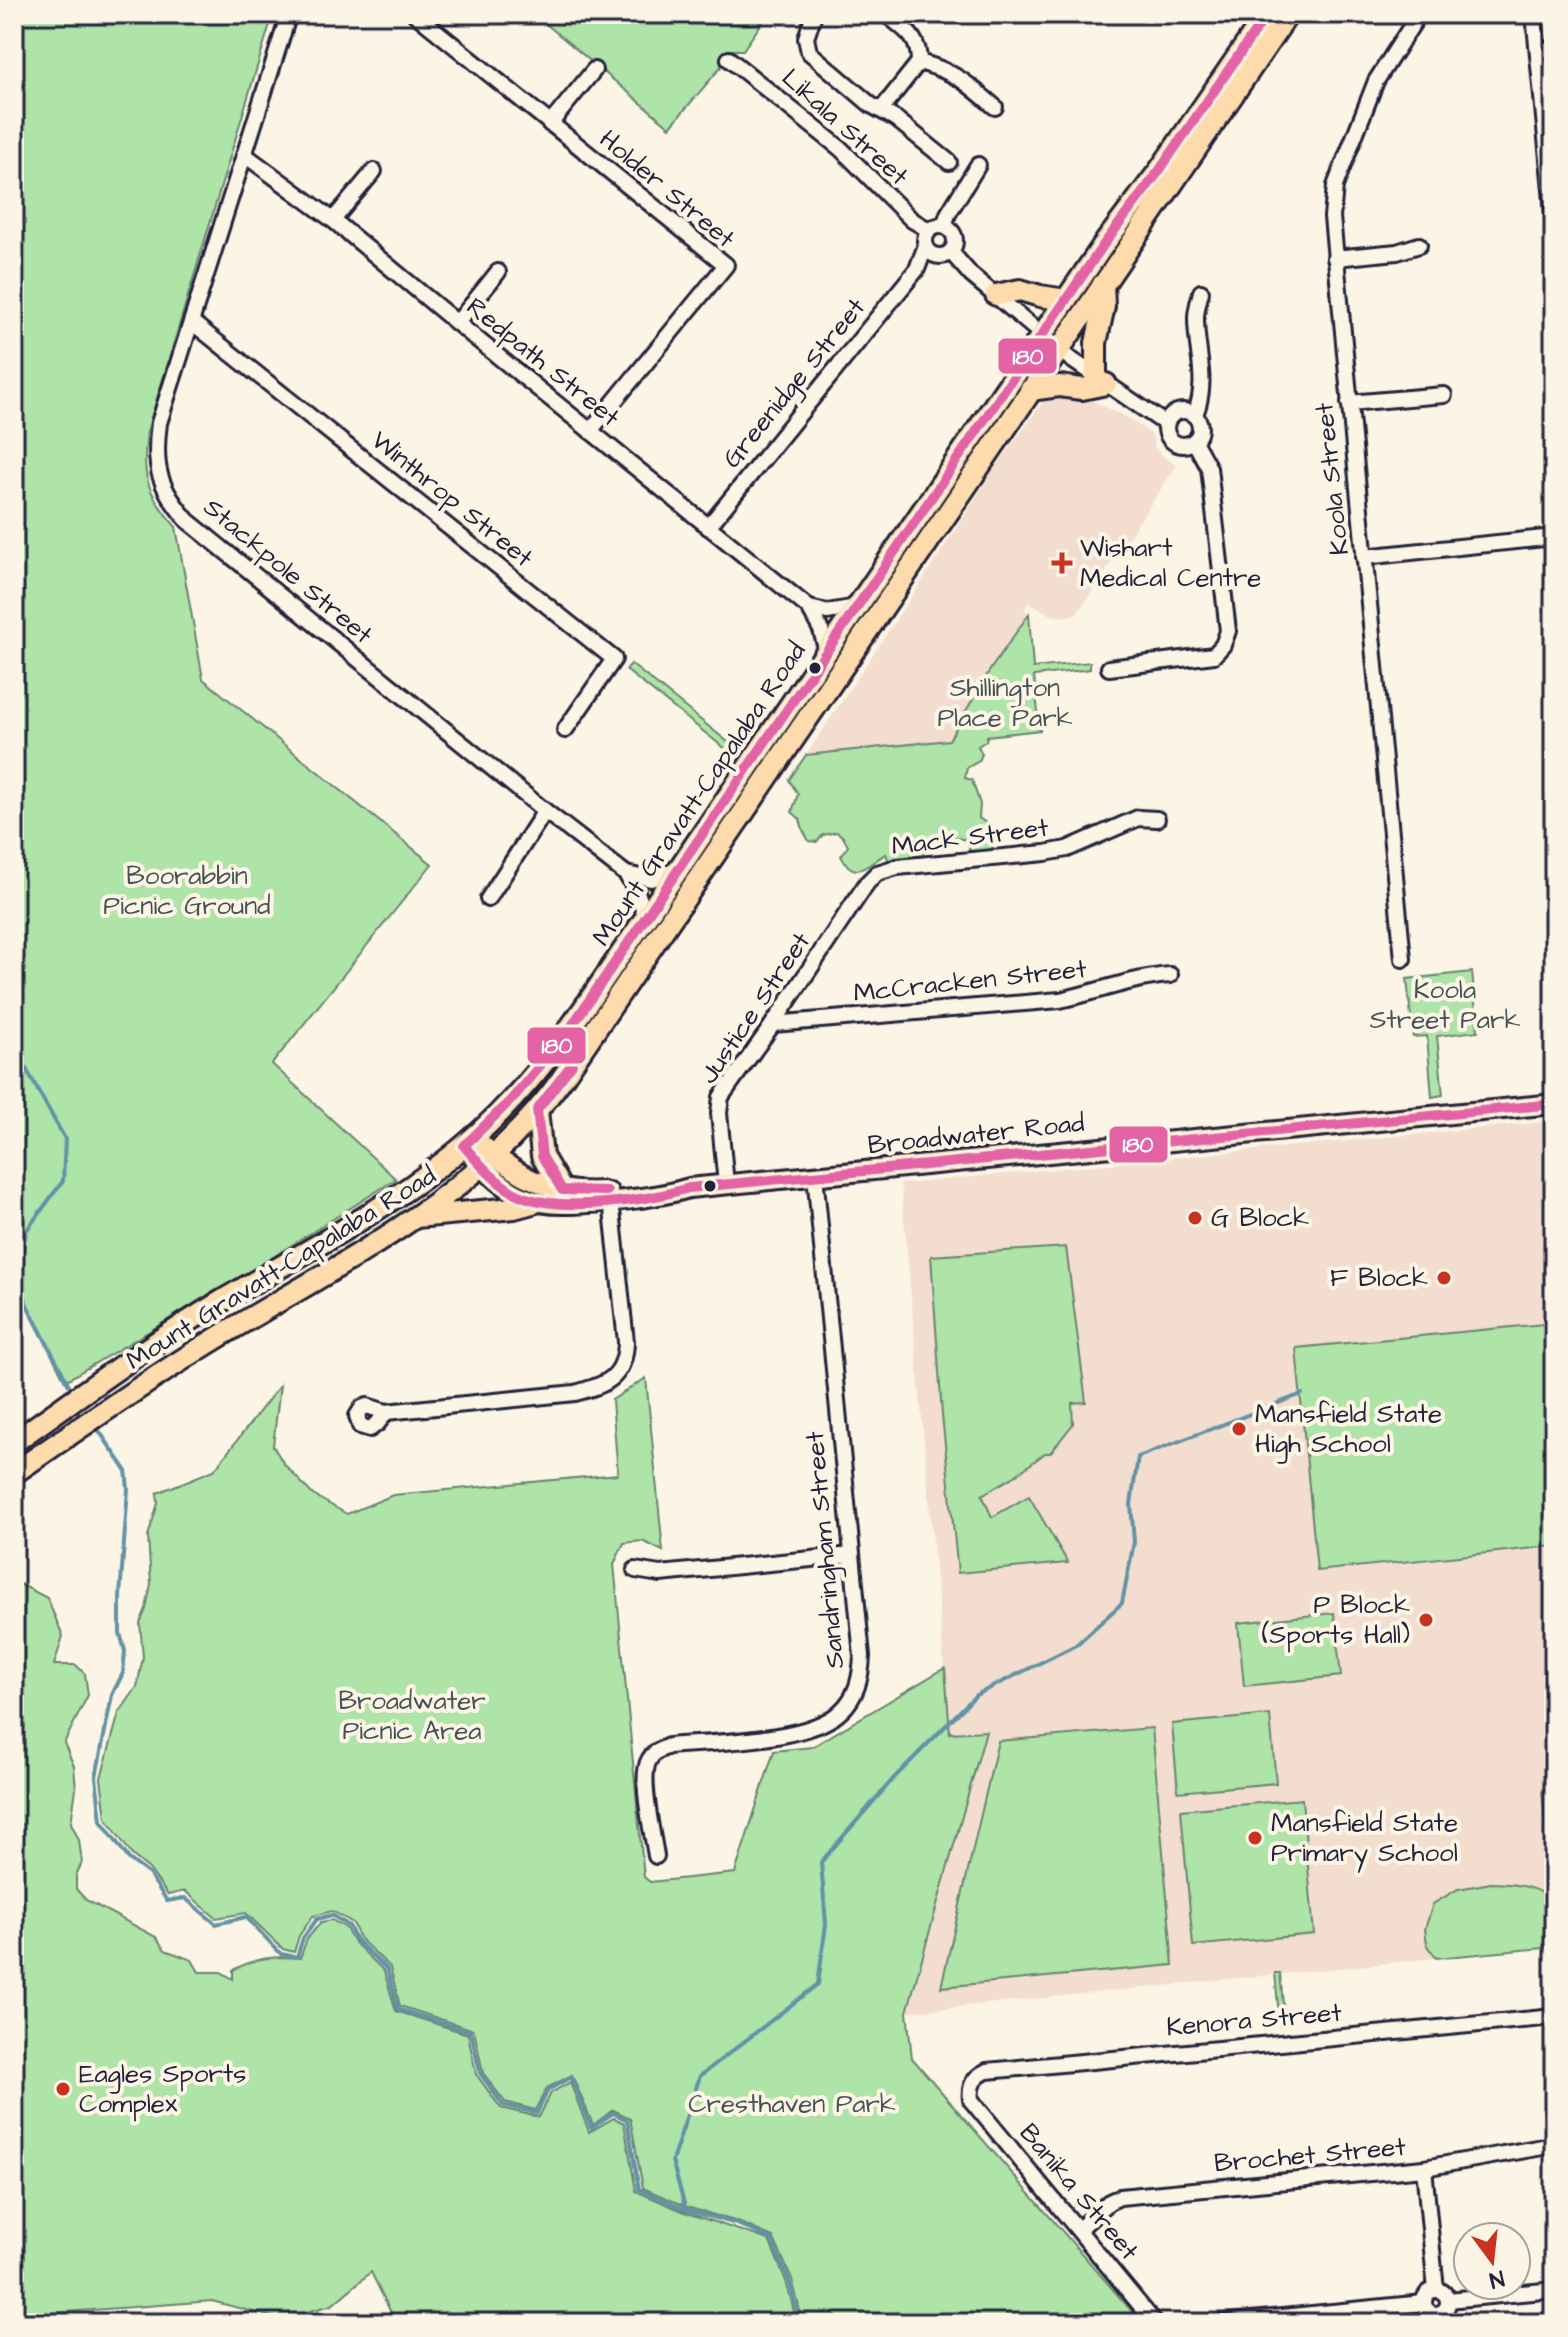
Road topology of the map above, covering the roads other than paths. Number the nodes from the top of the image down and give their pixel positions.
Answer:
1 (289, 14) edge
2 (415, 14) edge
3 (814, 14) edge
4 (886, 14) edge
5 (1267, 14) edge
6 (1288, 14) edge
7 (1419, 14) edge
8 (1534, 14) edge
9 (1554, 49) edge
10 (1538, 50) junction
11 (729, 59) dead end
12 (919, 62) junction
13 (594, 70) dead end
14 (995, 107) dead end
15 (881, 110) junction
16 (550, 124) junction
17 (245, 155) junction
18 (949, 162) dead end
19 (978, 165) dead end
20 (374, 171) dead end
21 (333, 220) junction
22 (1554, 221) edge
23 (944, 226) junction
24 (929, 230) junction
25 (1419, 245) dead end
26 (925, 248) junction
27 (948, 254) junction
28 (1335, 258) junction
29 (917, 269) junction
30 (498, 272) dead end
31 (1103, 284) junction
32 (1201, 292) dead end
33 (996, 295) junction
34 (1066, 300) junction
35 (193, 323) junction
36 (457, 323) junction
37 (1043, 334) junction
38 (1059, 349) junction
39 (1101, 380) junction
40 (1030, 390) junction
41 (1444, 395) dead end
42 (1349, 403) junction
43 (1195, 415) junction
44 (1166, 424) junction
45 (590, 431) junction
46 (1194, 441) junction
47 (708, 527) junction
48 (1554, 537) edge
49 (1364, 557) junction
50 (857, 607) junction
51 (809, 608) junction
52 (827, 652) junction
53 (1109, 668) dead end
54 (565, 730) dead end
55 (545, 811) junction
56 (1157, 819) dead end
57 (680, 869) junction
58 (877, 873) joint
59 (626, 874) junction
60 (488, 899) dead end
61 (646, 917) junction
62 (1403, 959) dead end
63 (1170, 975) dead end
64 (773, 1024) junction
65 (1554, 1104) edge
66 (537, 1110) junction
67 (468, 1142) junction
68 (488, 1162) junction
69 (815, 1175) junction
70 (726, 1184) junction
71 (562, 1190) junction
72 (611, 1196) junction
73 (536, 1202) junction
74 (416, 1217) junction
75 (386, 1412) dead end
76 (19, 1438) edge
77 (14, 1473) edge
78 (852, 1555) junction
79 (635, 1570) dead end
80 (656, 1856) dead end
81 (1554, 2017) edge
82 (969, 2090) joint
83 (1554, 2145) edge
84 (1424, 2168) junction
85 (1079, 2229) junction
86 (1436, 2290) junction
87 (1554, 2290) edge
88 (1448, 2300) junction
89 (1424, 2303) junction
90 (1155, 2323) edge
91 (1220, 2323) edge

1 - 17 street, Stackpole Street
2 - 16 street, Holder Street
3 - 15 street
4 - 12 street
5 - 34 highway, Mount Gravatt-Capalaba Road
6 - 31 highway, Mount Gravatt-Capalaba Road
7 - 28 street, Koola Street
8 - 10 street
9 - 10 street
10 - 22 street
11 - 24 street, Likala Street
12 - 14 street
12 - 15 street
13 - 16 street
15 - 18 street
16 - 45 street, Holder Street
17 - 21 street, Redpath Street
17 - 35 street, Stackpole Street
19 - 23 street
20 - 21 street
21 - 36 street, Redpath Street
23 - 24 street
23 - 27 street
24 - 26 street
25 - 28 street
26 - 27 street
26 - 29 street, Greenidge Street
27 - 29 street, Greenidge Street
27 - 33 street
28 - 42 street, Koola Street
29 - 47 street, Greenidge Street
30 - 36 street
31 - 38 highway, Mount Gravatt-Capalaba Road
31 - 39 highway
32 - 43 street
33 - 34 highway
33 - 37 street
34 - 37 highway, Mount Gravatt-Capalaba Road
35 - 54 street, Winthrop Street
35 - 55 street, Stackpole Street
36 - 45 street, Redpath Street
37 - 38 street
37 - 50 highway, Mount Gravatt-Capalaba Road
38 - 39 street
38 - 40 highway, Mount Gravatt-Capalaba Road
39 - 40 highway
39 - 44 street
40 - 66 highway, Mount Gravatt-Capalaba Road
41 - 42 street
42 - 49 street, Koola Street
43 - 44 street
43 - 46 street
44 - 46 street
45 - 47 street, Redpath Street
46 - 53 street
47 - 51 street, Redpath Street
48 - 49 street
49 - 62 street, Koola Street
50 - 51 street
50 - 52 highway, Mount Gravatt-Capalaba Road
51 - 52 street, Redpath Street
52 - 57 highway, Mount Gravatt-Capalaba Road
55 - 59 street, Stackpole Street
55 - 60 street
56 - 58 street, Mack Street
57 - 59 street
57 - 61 highway, Mount Gravatt-Capalaba Road
58 - 64 street, Justice Street
59 - 61 street, Stackpole Street
61 - 67 highway, Mount Gravatt-Capalaba Road
63 - 64 street, McCracken Street
64 - 70 street, Justice Street
65 - 69 main road, Broadwater Road
66 - 68 highway, Mount Gravatt-Capalaba Road
66 - 71 highway
67 - 68 main road, Broadwater Road
67 - 76 highway, Mount Gravatt-Capalaba Road
68 - 71 main road, Broadwater Road
68 - 73 main road, Broadwater Road
68 - 74 highway, Mount Gravatt-Capalaba Road
69 - 70 main road, Broadwater Road
69 - 78 street, Sandringham Street
70 - 72 main road, Broadwater Road
71 - 72 main road, Broadwater Road
72 - 73 main road, Broadwater Road
72 - 75 street
73 - 74 highway
74 - 77 highway, Mount Gravatt-Capalaba Road
78 - 79 street
78 - 80 street, Sandringham Street
81 - 82 street, Kenora Street
82 - 85 street, Banika Street
83 - 84 street, Brochet Street
84 - 85 street, Brochet Street
84 - 86 street
85 - 90 street, Banika Street
86 - 88 street
86 - 89 street
87 - 88 street
88 - 89 street
89 - 91 street

